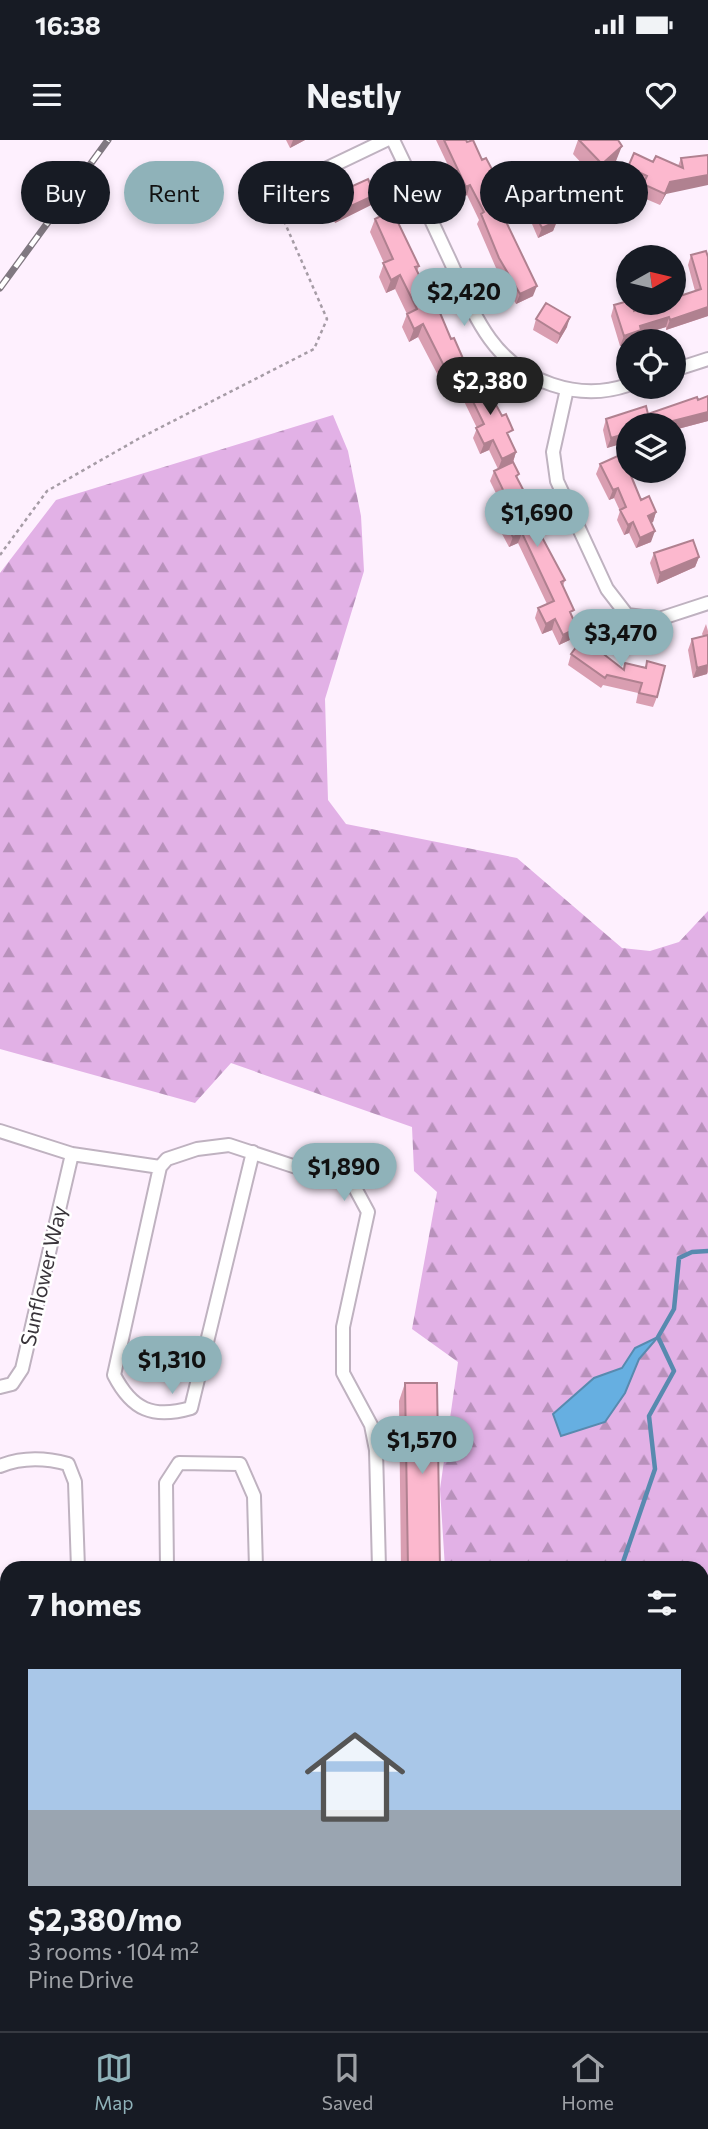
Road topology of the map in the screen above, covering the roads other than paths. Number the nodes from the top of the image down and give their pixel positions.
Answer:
1 (386, 140) edge
2 (393, 140) edge
3 (342, 161) edge
4 (708, 359) edge
5 (686, 366) edge
6 (616, 388) edge
7 (567, 389) junction
8 (708, 603) edge
9 (0, 1131) edge
10 (253, 1152) junction
11 (72, 1154) junction
12 (160, 1167) junction
13 (0, 1387) edge
14 (0, 1466) edge
15 (78, 1561) edge
16 (167, 1561) edge
17 (256, 1561) edge
18 (379, 1561) edge

1 - 3 street
2 - 7 street
4 - 5 street
6 - 7 street
7 - 8 street
9 - 11 street
10 - 12 street
10 - 12 street
10 - 18 street
11 - 12 street
11 - 13 street, Sunflower Way
14 - 15 street
16 - 17 street

